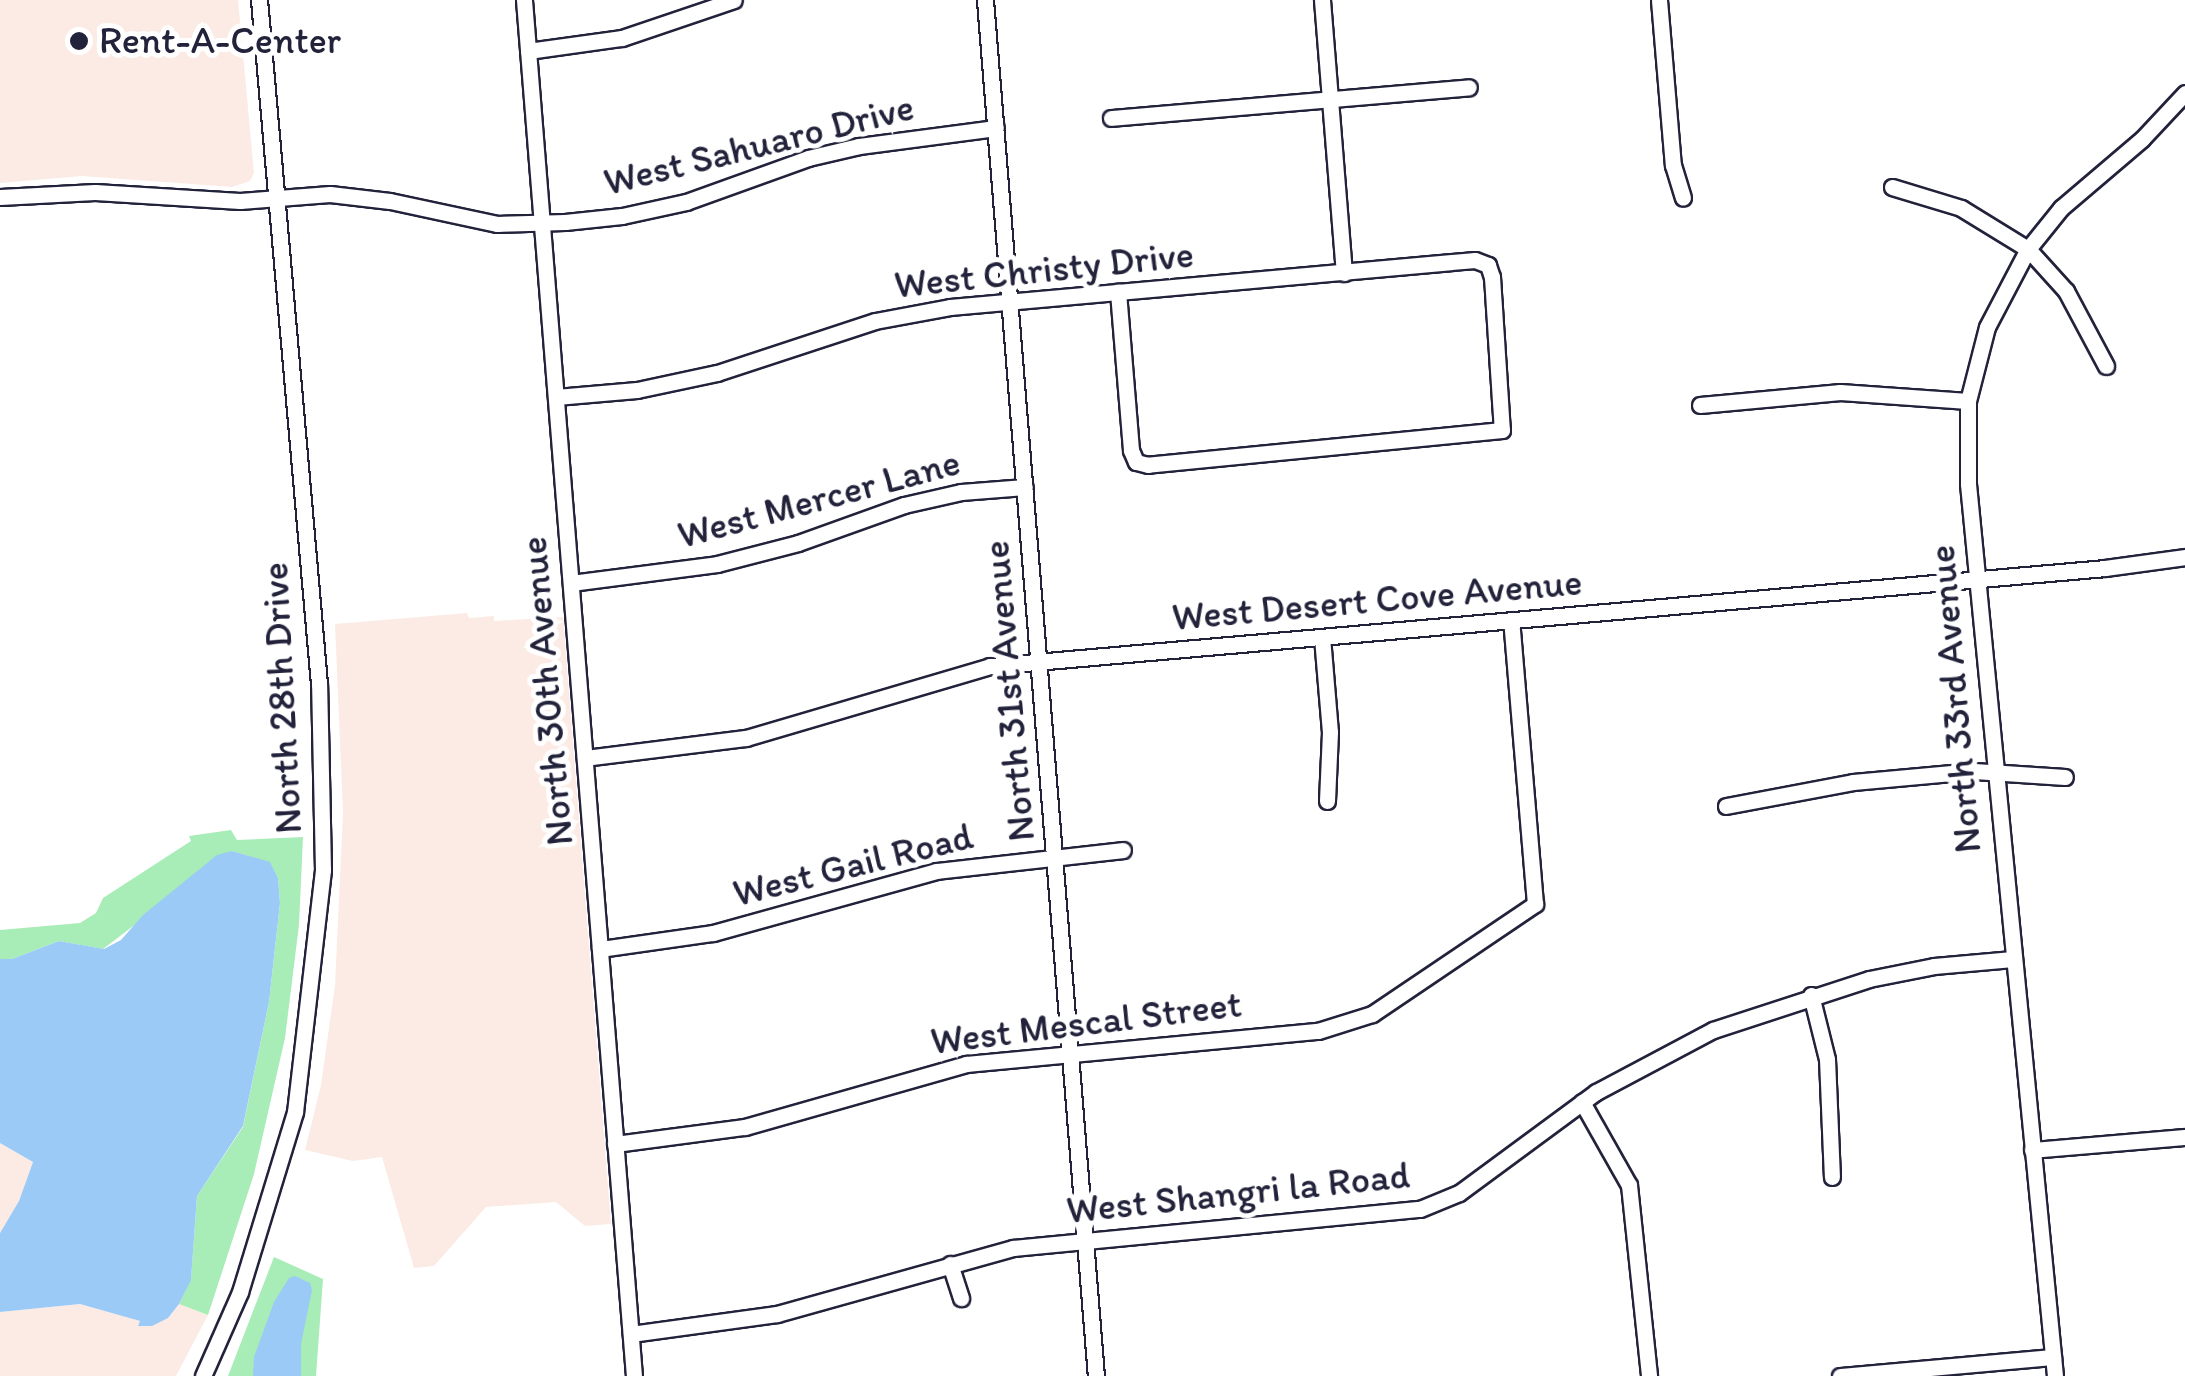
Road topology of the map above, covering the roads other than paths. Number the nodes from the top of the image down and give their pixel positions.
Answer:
1 (259, 0) edge
2 (524, 0) edge
3 (734, 0) edge
4 (985, 0) edge
5 (1322, 0) edge
6 (1661, 0) edge
7 (528, 51) junction
8 (1469, 87) dead end
9 (2185, 94) edge
10 (1330, 98) junction
11 (1111, 118) dead end
12 (996, 128) junction
13 (1892, 187) dead end
14 (0, 197) edge
15 (277, 198) junction
16 (1684, 198) dead end
17 (544, 223) junction
18 (2028, 249) junction
19 (1344, 272) junction
20 (1118, 292) junction
21 (1010, 302) junction
22 (2106, 366) dead end
23 (556, 398) junction
24 (1968, 401) junction
25 (1700, 405) dead end
26 (1025, 486) junction
27 (2185, 557) edge
28 (1976, 580) junction
29 (571, 583) junction
30 (1511, 620) junction
31 (1322, 637) junction
32 (1039, 662) junction
33 (585, 758) junction
34 (1995, 772) junction
35 (2066, 777) dead end
36 (1328, 801) dead end
37 (1726, 806) dead end
38 (1123, 850) dead end
39 (1055, 856) junction
40 (600, 949) junction
41 (2013, 958) junction
42 (1811, 996) junction
43 (1070, 1052) junction
44 (1582, 1102) junction
45 (2185, 1136) edge
46 (616, 1144) junction
47 (2032, 1150) junction
48 (1832, 1177) dead end
49 (1085, 1242) junction
50 (950, 1264) junction
51 (960, 1298) dead end
52 (631, 1334) junction
53 (2053, 1357) junction
54 (202, 1376) edge
55 (634, 1376) edge
56 (1096, 1376) edge
57 (1650, 1376) edge
58 (1840, 1376) edge
59 (2054, 1376) edge

1 - 15 street, North 28th Drive
2 - 7 street, North 30th Avenue
3 - 7 street
4 - 12 street, North 31st Avenue
5 - 10 street
6 - 16 street
7 - 17 street, North 30th Avenue
8 - 10 street
9 - 18 street, North 33rd Avenue
10 - 11 street
10 - 19 street
12 - 17 street, West Sahuaro Drive
12 - 21 street, North 31st Avenue
13 - 18 street
14 - 15 street, West Sahuaro Drive
15 - 17 street, West Sahuaro Drive
15 - 54 street, North 28th Drive
17 - 23 street, North 30th Avenue
18 - 22 street
18 - 24 street, North 33rd Avenue
19 - 20 street, West Christy Drive
19 - 20 street, West Christy Drive
20 - 21 street, West Christy Drive
21 - 23 street, West Christy Drive
21 - 26 street, North 31st Avenue
23 - 29 street, North 30th Avenue
24 - 25 street
24 - 28 street, North 33rd Avenue
26 - 29 street, West Mercer Lane
26 - 32 street, North 31st Avenue
27 - 28 street, West Desert Cove Avenue
28 - 30 street, West Desert Cove Avenue
28 - 34 street, North 33rd Avenue
29 - 33 street, North 30th Avenue
30 - 31 street, West Desert Cove Avenue
30 - 43 street, West Mescal Street
31 - 32 street, West Desert Cove Avenue
31 - 36 street
32 - 33 street, West Desert Cove Avenue
32 - 39 street, North 31st Avenue
33 - 40 street, North 30th Avenue
34 - 35 street
34 - 37 street
34 - 41 street, North 33rd Avenue
38 - 39 street, West Gail Road
39 - 40 street, West Gail Road
39 - 43 street, North 31st Avenue
40 - 46 street, North 30th Avenue
41 - 42 street, West Shangri la Road
41 - 47 street, North 33rd Avenue
42 - 44 street, West Shangri la Road
42 - 48 street
43 - 46 street, West Mescal Street
43 - 49 street, North 31st Avenue
44 - 49 street, West Shangri la Road
44 - 57 street
45 - 47 street
46 - 52 street, North 30th Avenue
47 - 53 street, North 33rd Avenue
49 - 50 street, West Shangri la Road
49 - 56 street, North 31st Avenue
50 - 51 street
50 - 52 street, West Shangri la Road
52 - 55 street, North 30th Avenue
53 - 58 street
53 - 59 street, North 33rd Avenue

